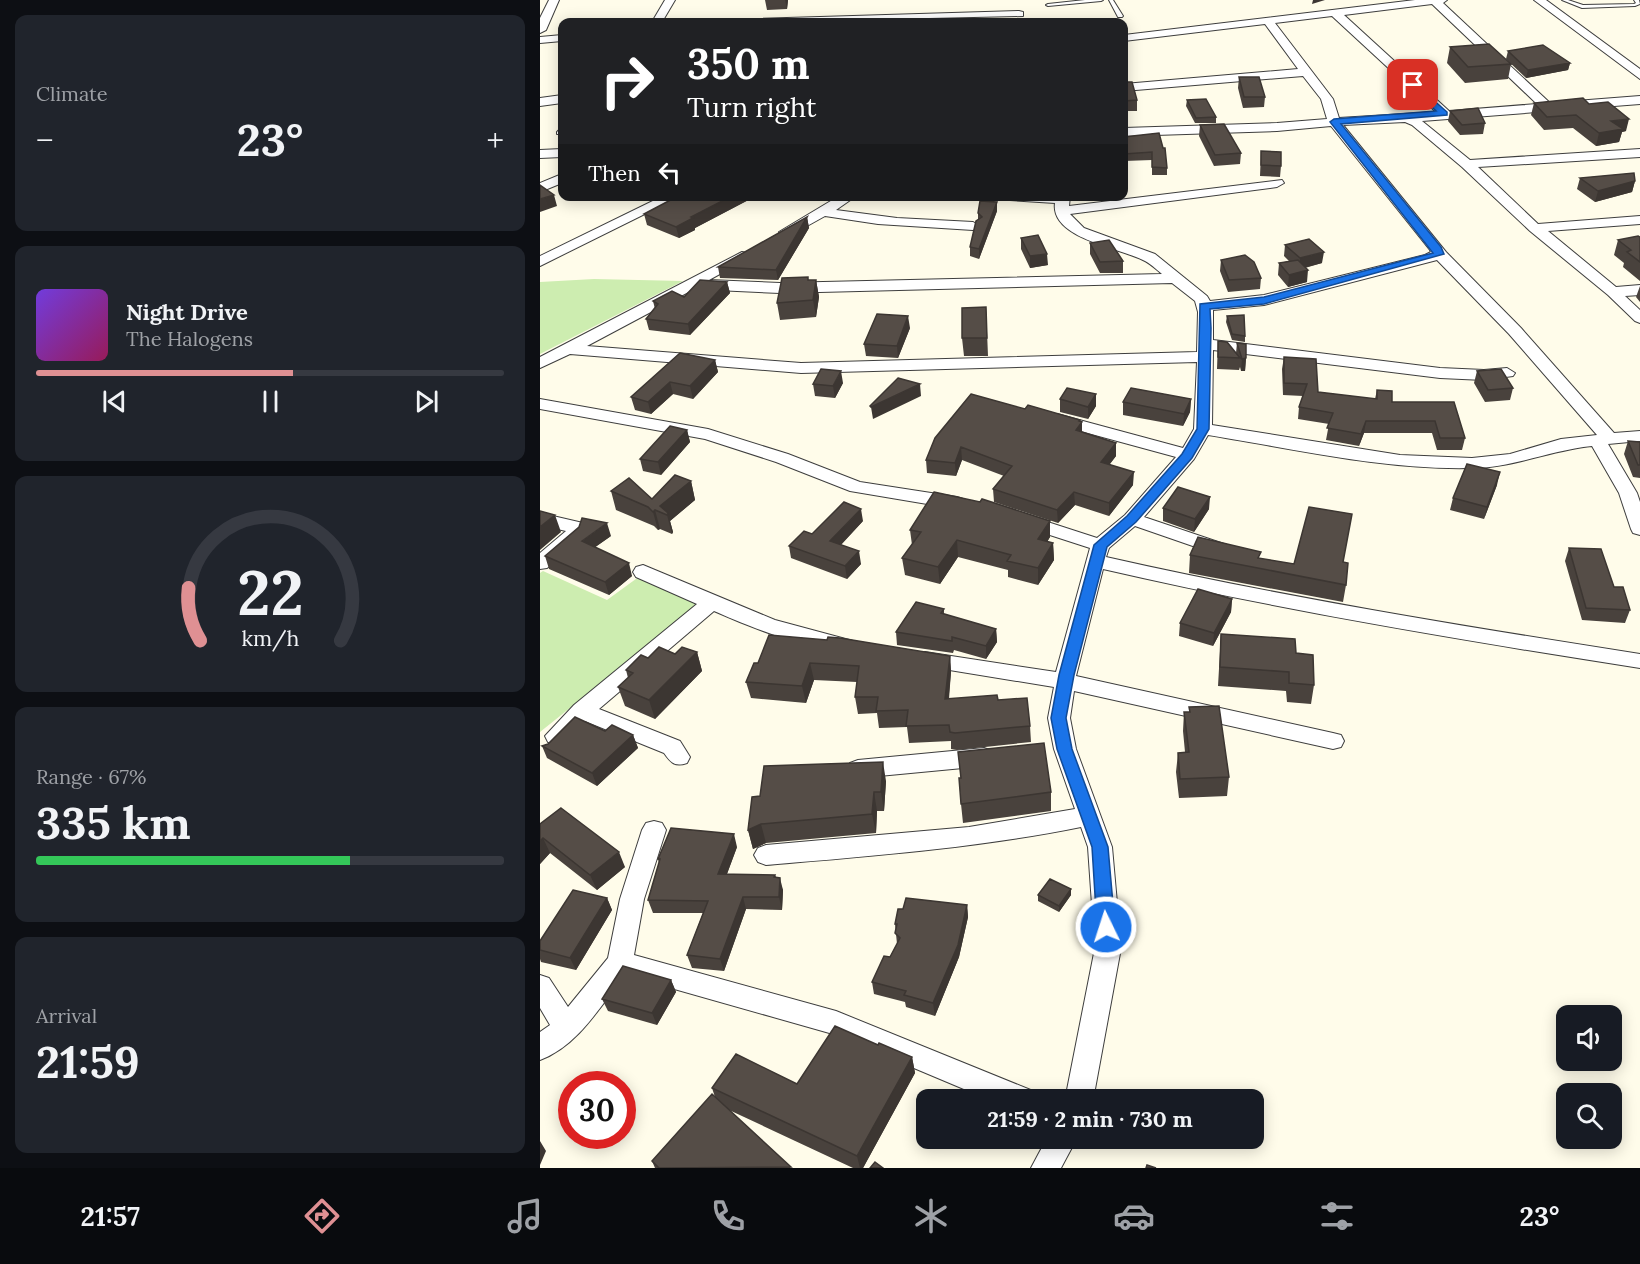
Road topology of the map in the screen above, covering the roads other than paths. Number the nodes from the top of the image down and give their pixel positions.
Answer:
1 (554, 0) edge
2 (670, 0) edge
3 (1015, 0) edge
4 (1101, 0) edge
5 (1112, 0) edge
6 (1438, 0) edge
7 (1539, 0) edge
8 (1564, 0) edge
9 (1635, 0) edge
10 (1048, 5) dead end
11 (1335, 13) junction
12 (1120, 16) dead end
13 (659, 18) edge
14 (1020, 18) edge
15 (1268, 21) junction
16 (540, 30) edge
17 (558, 38) edge
18 (1128, 38) edge
19 (540, 40) edge
20 (1306, 72) junction
21 (1640, 75) edge
22 (1128, 88) edge
23 (558, 100) edge
24 (540, 102) edge
25 (1637, 103) edge
26 (1547, 107) junction
27 (1444, 113) junction
28 (1407, 118) junction
29 (1334, 122) junction
30 (1128, 132) edge
31 (558, 153) edge
32 (1640, 153) edge
33 (540, 154) edge
34 (1467, 164) junction
35 (558, 180) edge
36 (1276, 183) dead end
37 (540, 188) edge
38 (1128, 196) edge
39 (665, 201) edge
40 (841, 201) edge
41 (1062, 202) edge
42 (822, 211) junction
43 (1640, 220) edge
44 (973, 226) edge
45 (1535, 228) junction
46 (1439, 254) junction
47 (540, 262) edge
48 (1177, 278) junction
49 (691, 284) junction
50 (1640, 290) edge
51 (1613, 292) junction
52 (1204, 306) junction
53 (1640, 318) edge
54 (569, 349) junction
55 (1206, 350) junction
56 (540, 363) edge
57 (1507, 373) edge
58 (540, 404) edge
59 (1043, 414) edge
60 (1203, 429) junction
61 (1640, 436) edge
62 (1604, 440) junction
63 (1188, 455) junction
64 (971, 506) edge
65 (1004, 514) edge
66 (540, 519) edge
67 (1132, 519) junction
68 (1640, 529) edge
69 (1226, 551) edge
70 (1098, 553) junction
71 (540, 563) edge
72 (643, 572) dead end
73 (710, 604) junction
74 (866, 649) edge
75 (901, 655) edge
76 (1640, 661) edge
77 (1065, 681) junction
78 (582, 711) junction
79 (1333, 741) dead end
80 (544, 749) edge
81 (1065, 749) junction
82 (1041, 751) edge
83 (1006, 755) edge
84 (679, 757) dead end
85 (840, 770) edge
86 (1089, 816) junction
87 (654, 830) dead end
88 (766, 855) dead end
89 (620, 962) junction
90 (540, 986) edge
91 (567, 1028) junction
92 (540, 1048) edge
93 (996, 1089) edge
94 (1081, 1089) edge
95 (1057, 1149) edge
96 (1045, 1168) edge

1 - 16 street
2 - 13 street
3 - 14 street
4 - 10 lane
5 - 12 lane
6 - 11 street
6 - 26 street
7 - 21 street
8 - 9 lane
11 - 15 street
11 - 27 street
15 - 18 street
15 - 20 street
17 - 19 street
20 - 22 street
20 - 29 street
23 - 24 street
25 - 26 street
26 - 27 street
27 - 28 street
28 - 29 street
28 - 34 street
29 - 30 street
29 - 46 street
31 - 33 street
32 - 34 street
34 - 45 street
35 - 37 street
36 - 38 street
39 - 47 street
40 - 42 street
41 - 48 street
42 - 44 street
42 - 49 street
43 - 45 street
45 - 51 street
46 - 52 street
46 - 62 street
48 - 49 street
48 - 52 street
49 - 54 street
50 - 51 street
51 - 53 street
52 - 55 street
54 - 55 street
54 - 56 street
55 - 57 street
55 - 60 street
58 - 64 street
59 - 63 street
60 - 62 street
60 - 63 street
61 - 62 street
62 - 68 street
63 - 67 street
65 - 70 street
66 - 71 street
67 - 69 street
67 - 70 street
70 - 76 street
70 - 77 street
72 - 73 street
73 - 74 street
73 - 78 street
75 - 77 street
77 - 79 street
77 - 81 street
78 - 80 street
78 - 84 street
81 - 82 street
81 - 86 street
83 - 85 street
86 - 88 street
86 - 94 street
87 - 89 street
89 - 91 street
89 - 93 street
90 - 91 street
91 - 92 street
95 - 96 street

